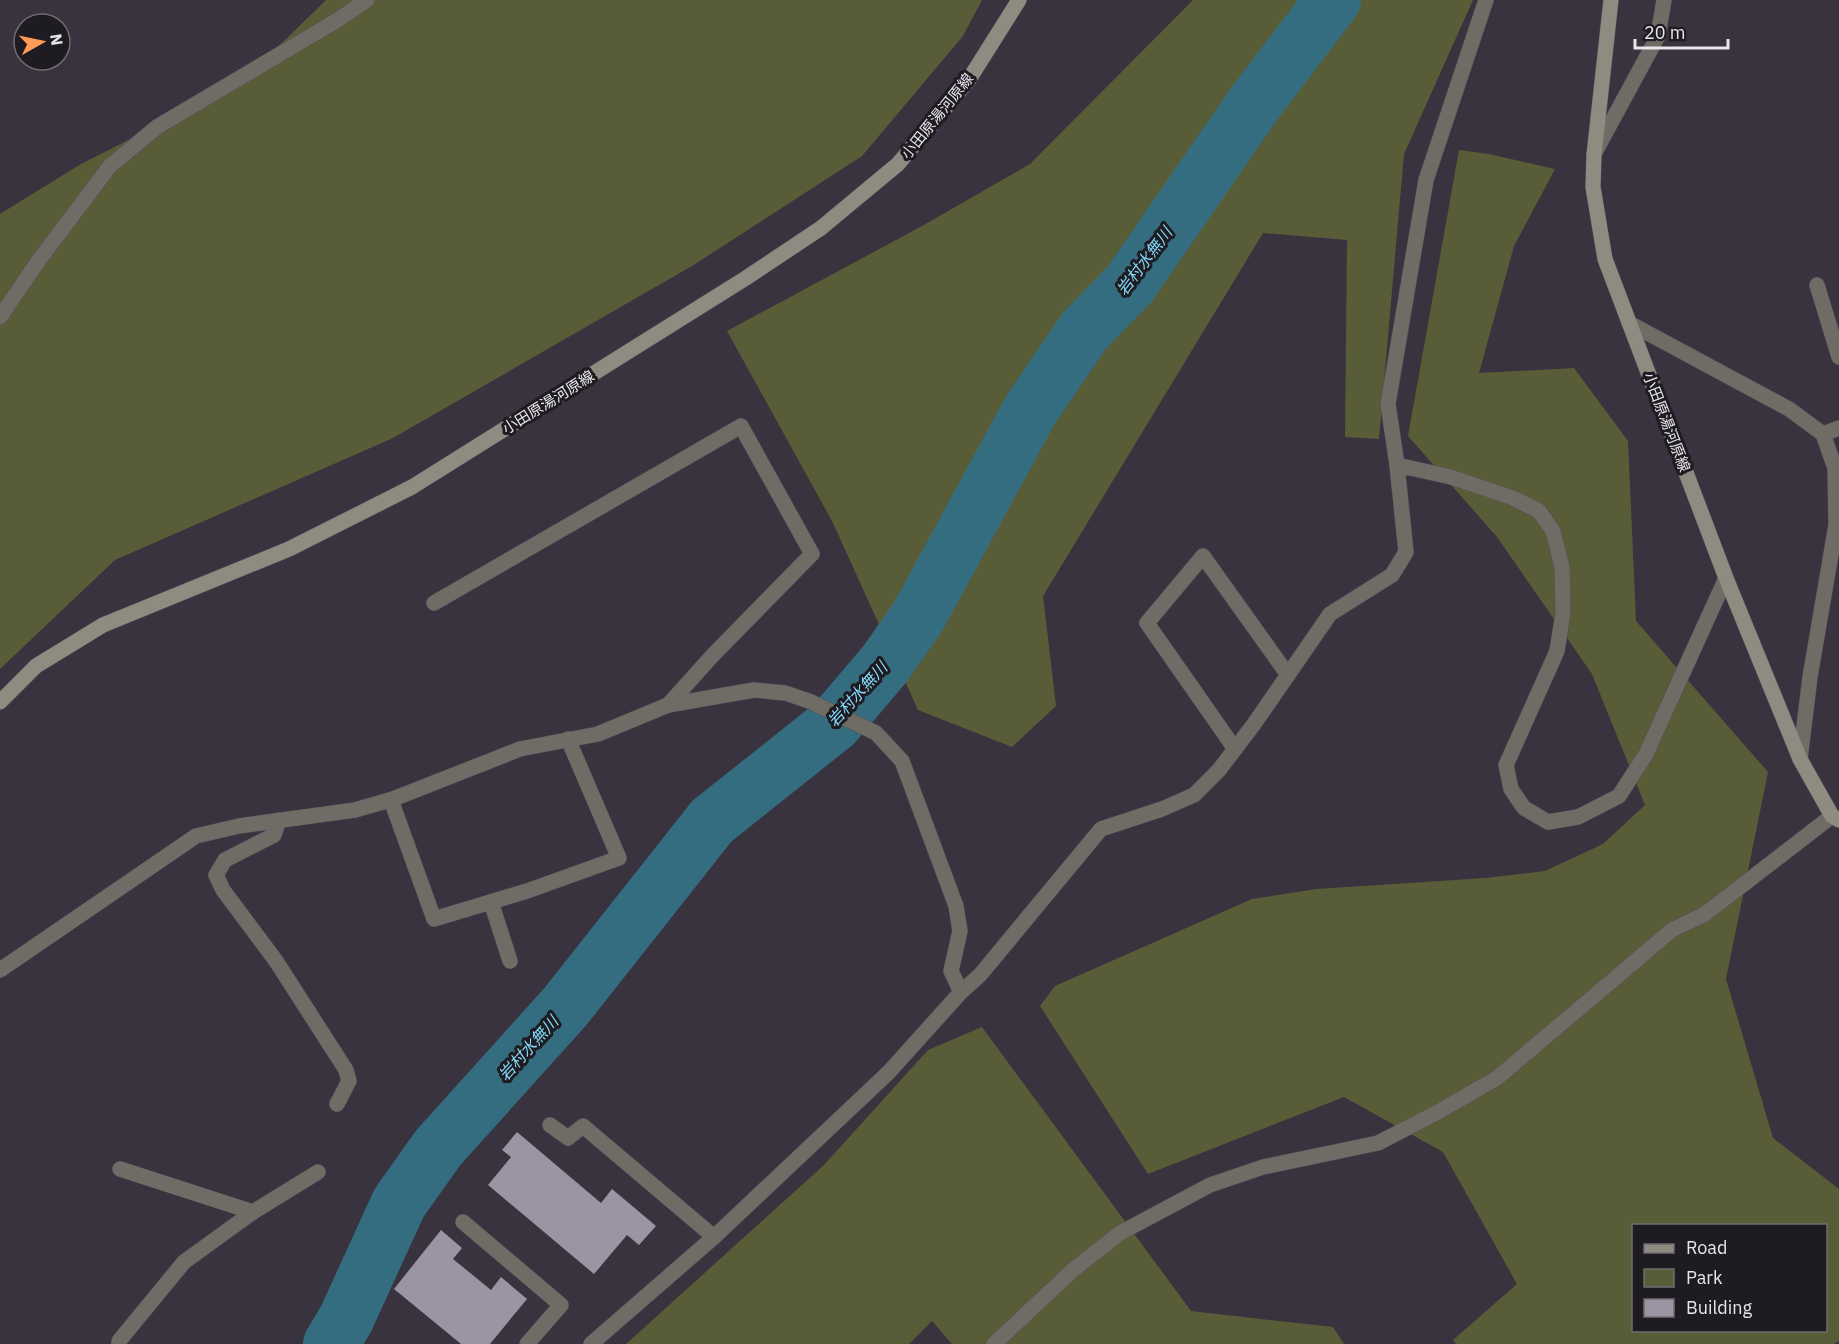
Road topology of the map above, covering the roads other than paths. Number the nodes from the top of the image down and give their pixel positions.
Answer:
1 (368, 0) edge
2 (1019, 0) edge
3 (1486, 0) edge
4 (1611, 0) edge
5 (1664, 0) edge
6 (1594, 155) junction
7 (1817, 285) dead end
8 (0, 317) edge
9 (1629, 323) junction
10 (1839, 357) edge
11 (1839, 428) edge
12 (1823, 434) junction
13 (1397, 465) junction
14 (1726, 579) junction
15 (434, 603) dead end
16 (1288, 675) junction
17 (0, 702) edge
18 (668, 705) junction
19 (568, 739) junction
20 (1235, 749) junction
21 (1800, 759) junction
22 (391, 800) junction
23 (1835, 818) edge
24 (279, 820) junction
25 (490, 902) junction
26 (510, 961) dead end
27 (0, 970) edge
28 (961, 992) junction
29 (337, 1104) dead end
30 (550, 1125) dead end
31 (120, 1169) dead end
32 (318, 1172) dead end
33 (253, 1212) junction
34 (463, 1222) dead end
35 (714, 1237) junction
36 (119, 1344) edge
37 (527, 1344) edge
38 (591, 1344) edge
39 (994, 1344) edge

1 - 8 street
2 - 17 main road, 小田原湯河原線
3 - 13 street
4 - 6 main road, 小田原湯河原線
5 - 6 street
6 - 9 main road, 小田原湯河原線
7 - 10 street
9 - 12 street
9 - 14 main road, 小田原湯河原線
11 - 12 street
12 - 21 street
13 - 14 street
13 - 16 street
14 - 21 main road, 小田原湯河原線
15 - 18 street
16 - 20 street
16 - 20 street
18 - 19 street
18 - 28 street
19 - 22 street
19 - 25 street
20 - 28 street
21 - 23 main road, 小田原湯河原線
22 - 24 street
22 - 25 street
23 - 39 street
24 - 27 street
24 - 29 street
25 - 26 street
28 - 35 street
30 - 35 street
31 - 33 street
32 - 33 street
33 - 36 street
34 - 37 street
35 - 38 street

